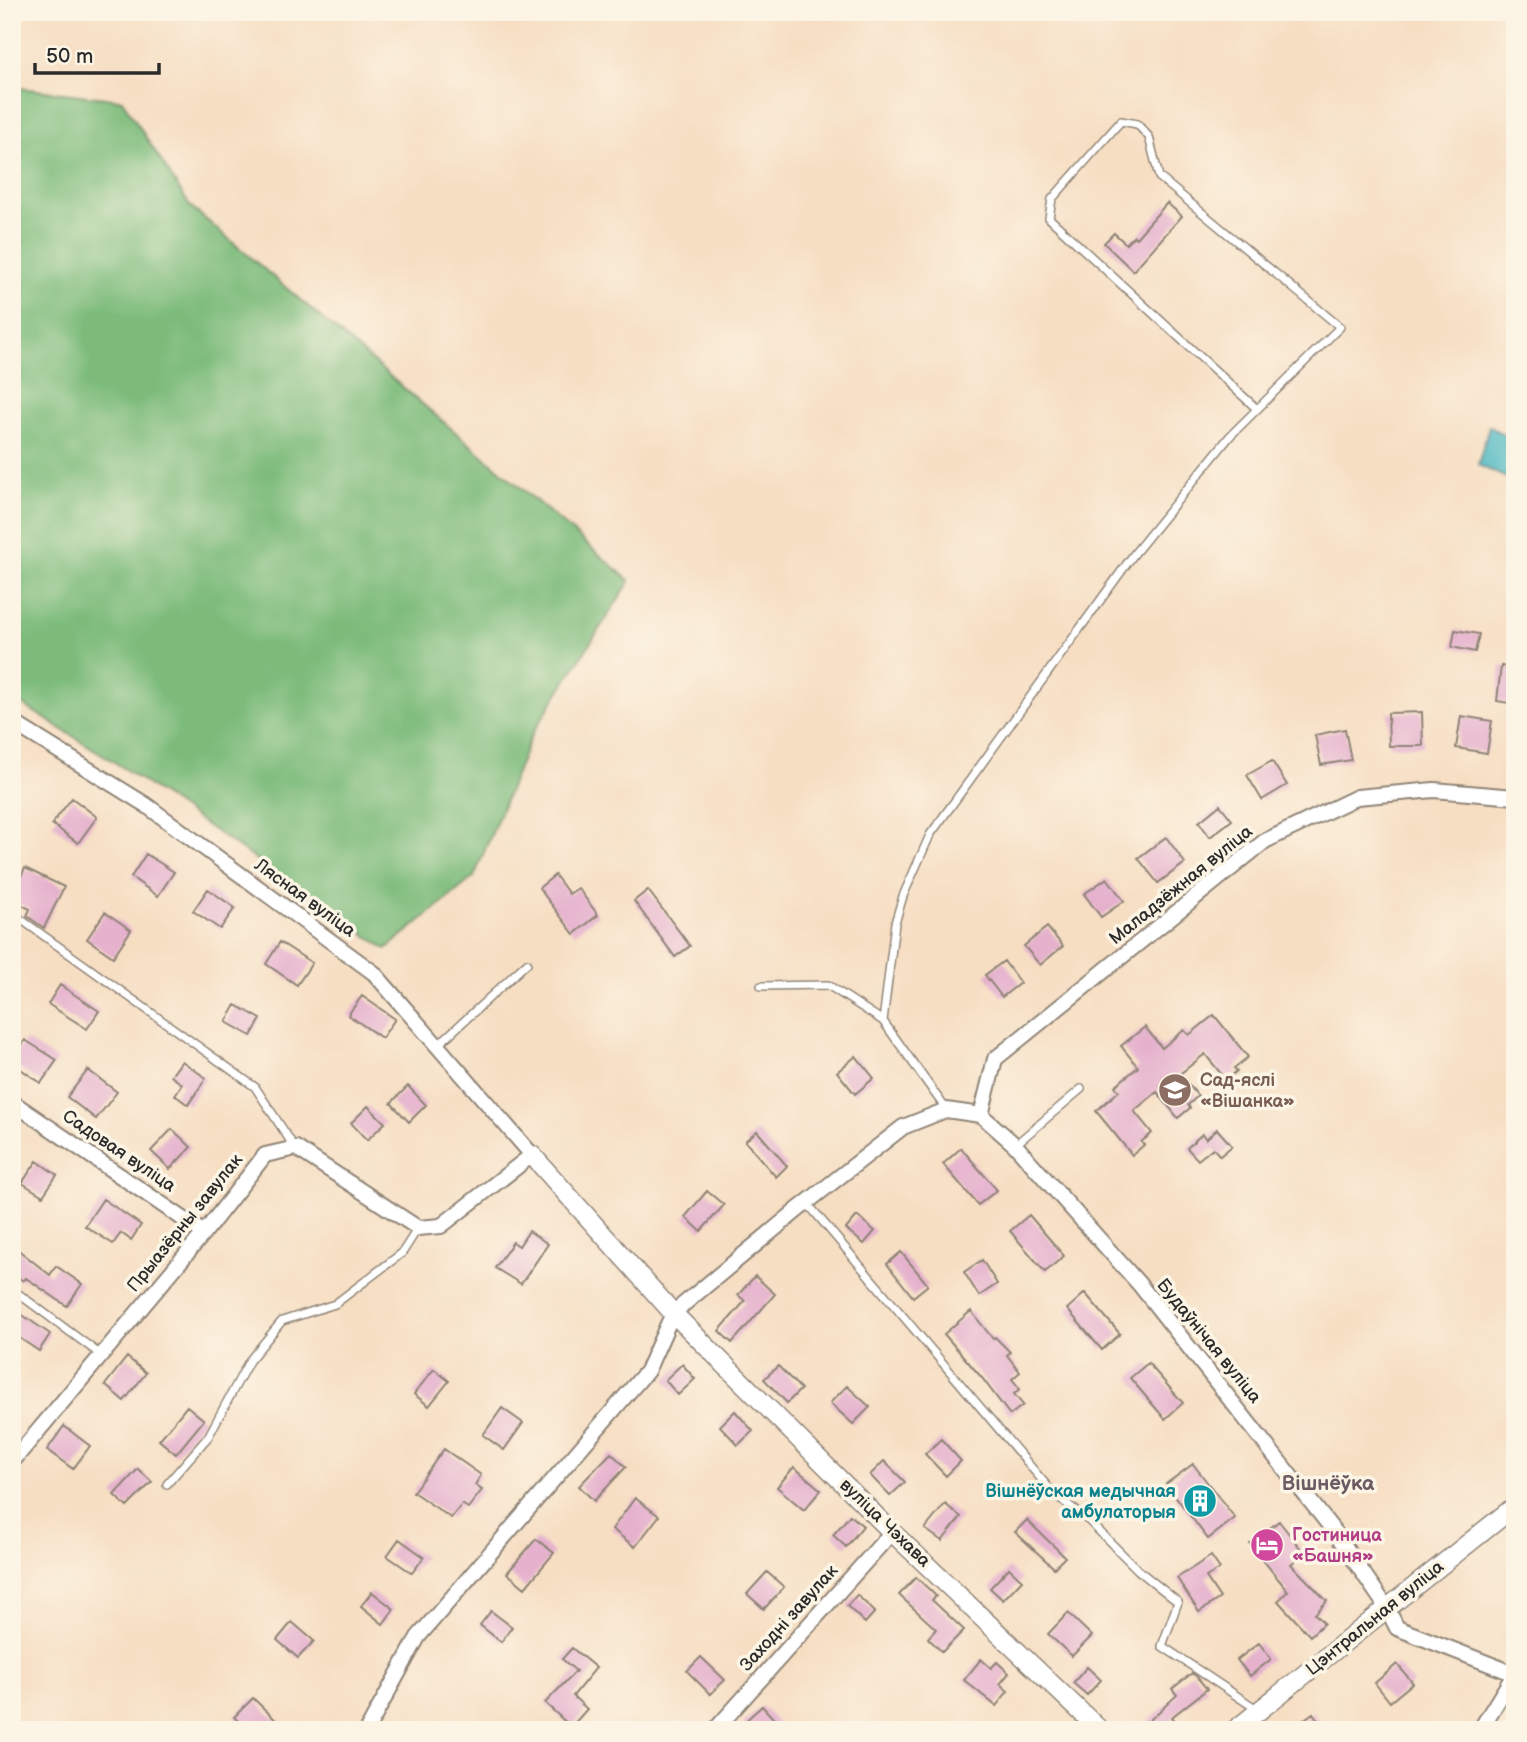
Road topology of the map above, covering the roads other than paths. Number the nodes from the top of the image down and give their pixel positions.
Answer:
1 (1257, 409) junction
2 (12, 722) edge
3 (1515, 797) edge
4 (12, 913) edge
5 (527, 963) dead end
6 (761, 986) dead end
7 (883, 1020) junction
8 (438, 1045) junction
9 (1082, 1089) dead end
10 (12, 1102) edge
11 (946, 1110) junction
12 (981, 1115) junction
13 (1015, 1145) junction
14 (296, 1148) junction
15 (532, 1154) junction
16 (807, 1202) junction
17 (418, 1228) junction
18 (204, 1233) junction
19 (12, 1289) edge
20 (673, 1313) junction
21 (101, 1355) junction
22 (12, 1462) edge
23 (167, 1484) dead end
24 (1515, 1506) edge
25 (892, 1532) junction
26 (1387, 1608) junction
27 (1515, 1673) edge
28 (1260, 1710) junction
29 (367, 1730) edge
30 (715, 1730) edge
31 (1100, 1730) edge
32 (1236, 1730) edge
33 (1480, 1730) edge

1 - 1 lane
1 - 7 lane
2 - 8 street, Лясная вуліца
3 - 12 street, Маладзёжная вуліца
4 - 14 lane
5 - 8 lane
6 - 7 lane
7 - 11 lane
8 - 15 street, Лясная вуліца
9 - 13 lane
10 - 18 street, Садовая вуліца
11 - 12 street
11 - 16 street
12 - 13 street, Будаўнічая вуліца
13 - 26 street, Будаўнічая вуліца
14 - 17 street
14 - 18 street, Прыазёрны завулак
15 - 17 street
15 - 20 street, вуліца Чэхава
16 - 20 street
16 - 28 lane
17 - 23 lane
18 - 21 street, Прыазёрны завулак
19 - 21 lane
20 - 25 street, вуліца Чэхава
20 - 29 street
21 - 22 street, Прыазёрны завулак
24 - 26 street, Цэнтральная вуліца
25 - 30 street, Заходні завулак
25 - 31 street, вуліца Чэхава
26 - 27 street, Будаўнічая вуліца
26 - 28 street, Цэнтральная вуліца
27 - 33 street
28 - 32 street, Цэнтральная вуліца

